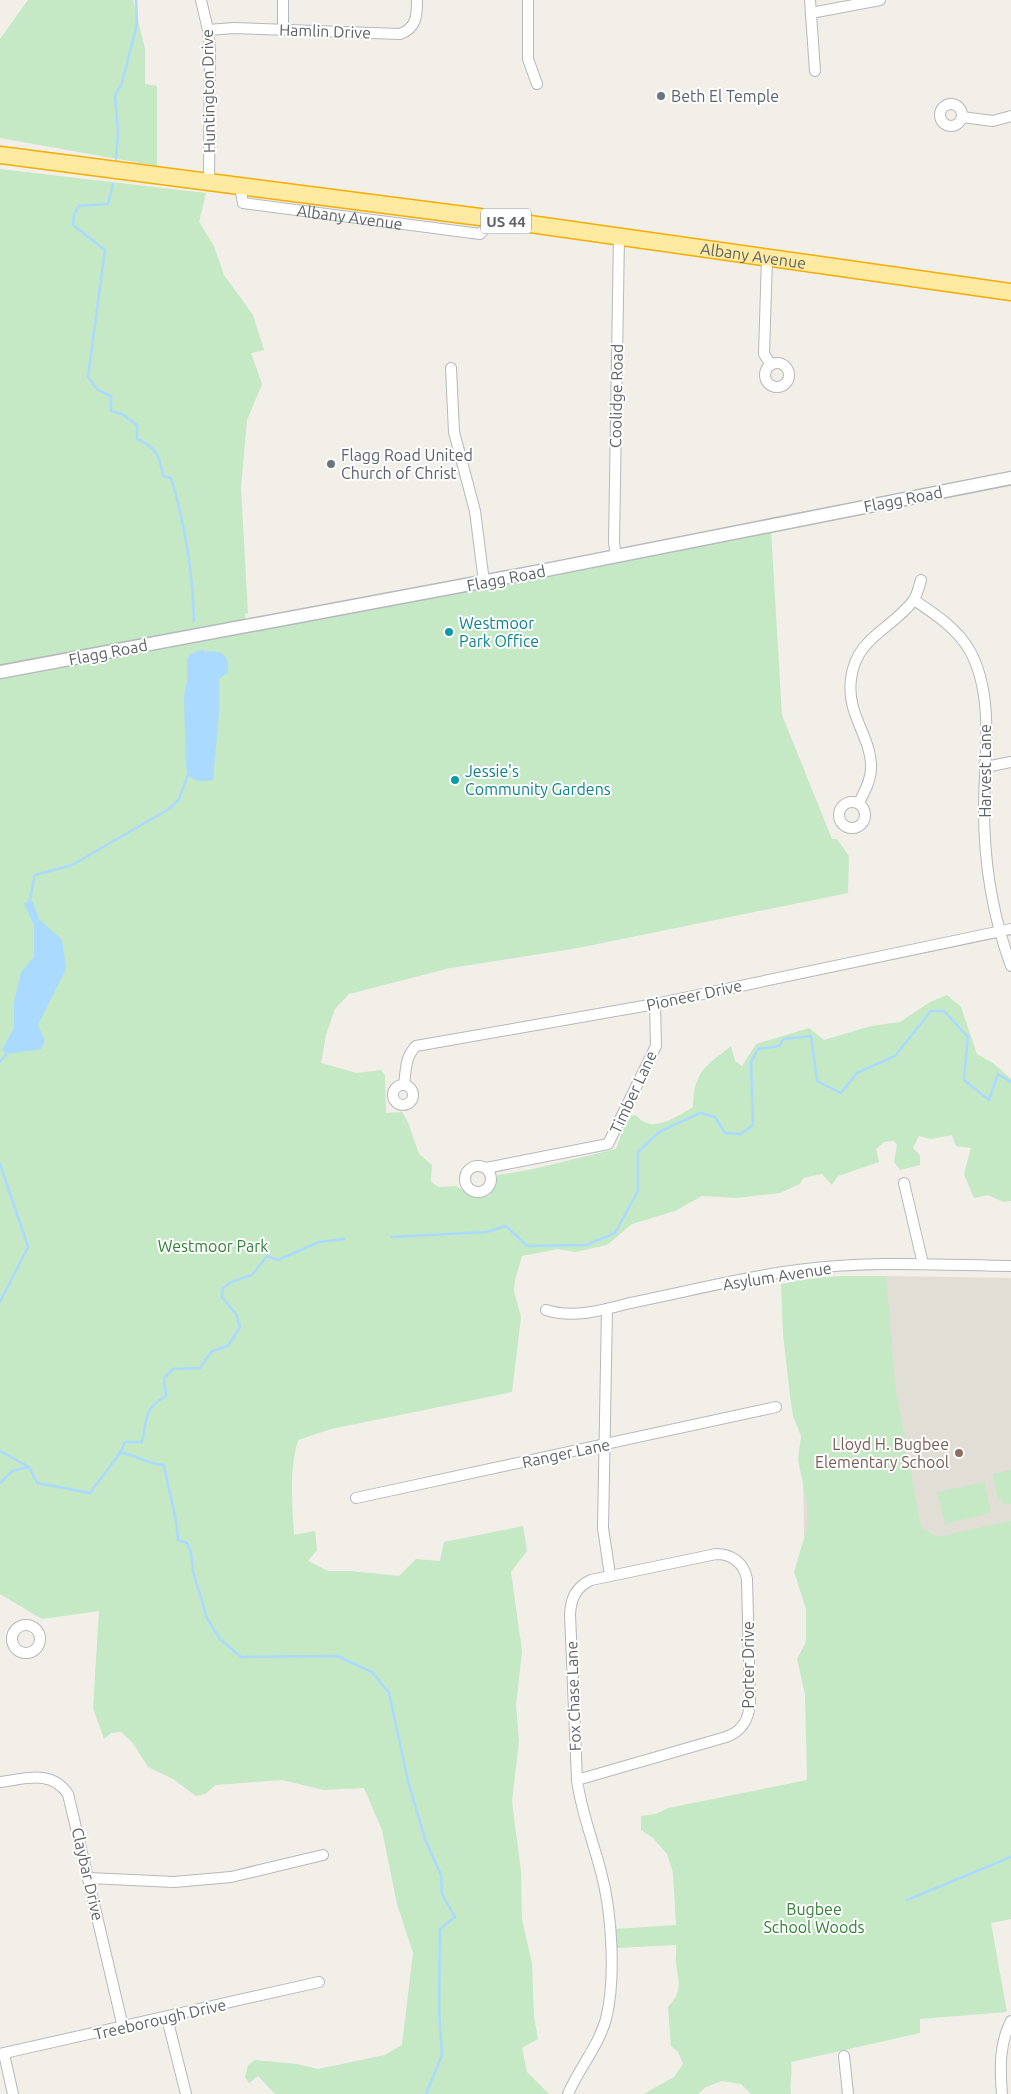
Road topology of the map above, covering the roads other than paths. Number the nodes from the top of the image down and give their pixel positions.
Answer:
1 (201, 0) edge
2 (284, 0) edge
3 (417, 0) edge
4 (528, 0) edge
5 (810, 0) edge
6 (880, 0) edge
7 (811, 13) junction
8 (283, 29) junction
9 (208, 30) junction
10 (815, 71) dead end
11 (537, 84) dead end
12 (962, 116) dead end
13 (1011, 116) edge
14 (0, 155) edge
15 (209, 183) junction
16 (619, 236) junction
17 (767, 257) junction
18 (1011, 292) edge
19 (771, 365) dead end
20 (451, 368) dead end
21 (1011, 478) edge
22 (616, 556) junction
23 (921, 580) dead end
24 (484, 582) junction
25 (914, 600) junction
26 (0, 672) edge
27 (1011, 762) edge
28 (986, 767) junction
29 (859, 803) dead end
30 (1006, 930) edge
31 (1011, 966) edge
32 (655, 1004) junction
33 (404, 1085) dead end
34 (486, 1168) dead end
35 (904, 1183) dead end
36 (923, 1264) junction
37 (1011, 1266) edge
38 (607, 1309) junction
39 (546, 1310) dead end
40 (776, 1407) dead end
41 (606, 1444) junction
42 (356, 1498) dead end
43 (610, 1575) junction
44 (12, 1641) dead end
45 (0, 1643) edge
46 (577, 1780) junction
47 (0, 1782) edge
48 (323, 1855) dead end
49 (89, 1878) junction
50 (319, 1982) dead end
51 (167, 2018) junction
52 (1011, 2021) edge
53 (123, 2027) junction
54 (2, 2054) edge
55 (844, 2056) dead end
56 (13, 2094) edge
57 (186, 2094) edge
58 (568, 2094) edge
59 (848, 2094) edge
60 (1002, 2094) edge

1 - 9 street, Huntington Drive
2 - 8 street
3 - 8 street, Hamlin Drive
4 - 11 street
5 - 7 street
6 - 7 street
7 - 10 street
8 - 9 street, Hamlin Drive
9 - 15 street, Huntington Drive
12 - 13 street
14 - 15 highway, Albany Avenue / US 44
15 - 16 highway, Albany Avenue / US 44
16 - 17 highway, Albany Avenue / US 44
16 - 22 street, Coolidge Road
17 - 18 highway, Albany Avenue / US 44
17 - 19 street
20 - 24 street
21 - 22 street, Flagg Road
22 - 24 street, Flagg Road
23 - 25 street
24 - 26 street, Flagg Road
25 - 28 street, Harvest Lane
25 - 29 street
27 - 28 street
28 - 30 street, Harvest Lane
30 - 31 street, Harvest Lane
30 - 32 street, Pioneer Drive
32 - 33 street, Pioneer Drive
32 - 34 street, Timber Lane
35 - 36 street
36 - 37 street, Asylum Avenue
36 - 38 street, Asylum Avenue
38 - 39 street, Asylum Avenue
38 - 41 street
40 - 41 street, Ranger Lane
41 - 42 street, Ranger Lane
41 - 43 street
43 - 46 street, Fox Chase Lane
43 - 46 street, Porter Drive
44 - 45 street
46 - 58 street, Fox Chase Lane
47 - 49 street, Claybar Drive
48 - 49 street
49 - 53 street, Claybar Drive
50 - 51 street, Treeborough Drive
51 - 53 street, Treeborough Drive
51 - 57 street
52 - 60 street
53 - 54 street, Treeborough Drive
54 - 56 street
55 - 59 street

